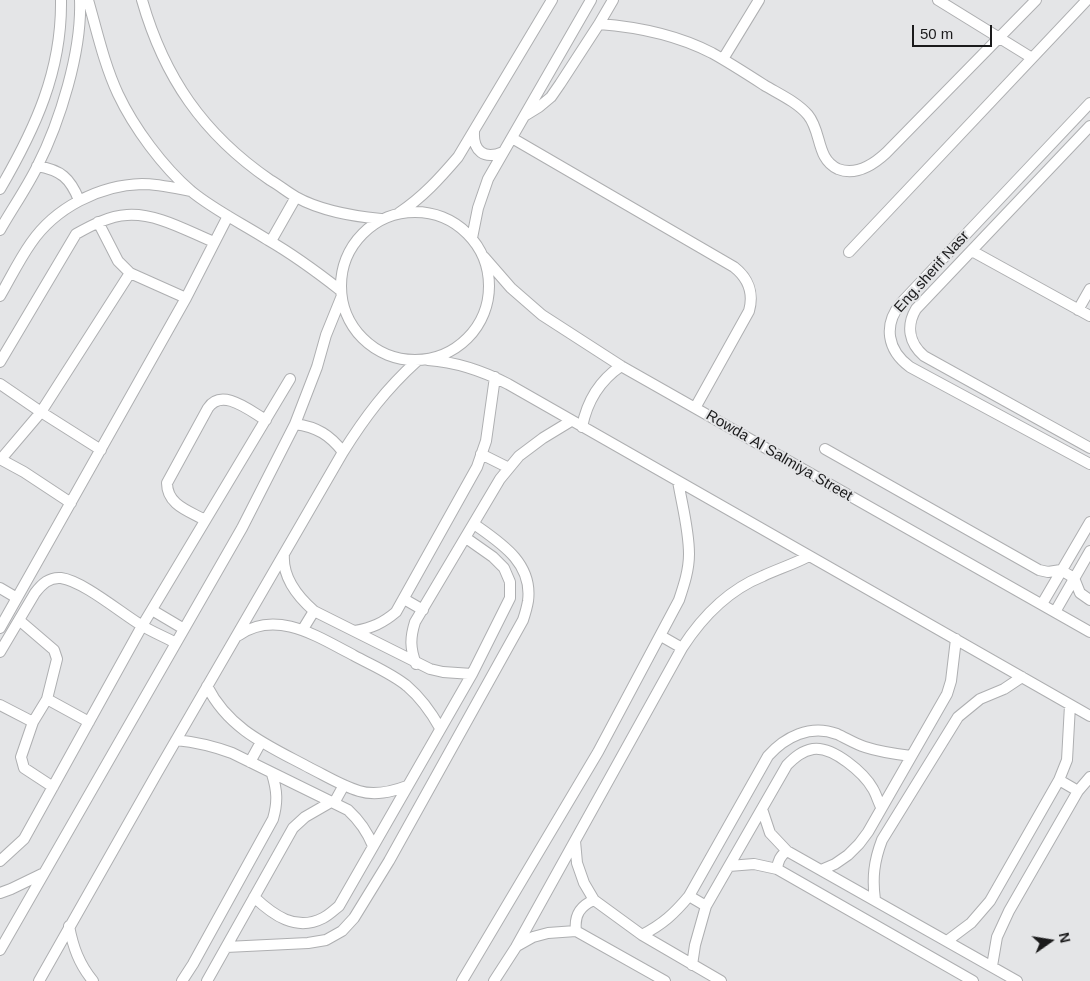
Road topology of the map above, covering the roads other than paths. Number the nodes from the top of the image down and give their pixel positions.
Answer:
1 (62, 0) edge
2 (80, 0) edge
3 (88, 0) edge
4 (142, 0) edge
5 (552, 0) edge
6 (591, 0) edge
7 (613, 0) edge
8 (759, 0) edge
9 (938, 0) edge
10 (1036, 0) edge
11 (1087, 0) edge
12 (599, 24) junction
13 (999, 38) junction
14 (1032, 58) junction
15 (723, 59) junction
16 (1090, 103) edge
17 (526, 115) junction
18 (1090, 126) edge
19 (474, 132) junction
20 (512, 138) junction
21 (503, 152) junction
22 (37, 166) junction
23 (1018, 179) junction
24 (0, 189) edge
25 (1030, 190) junction
26 (191, 191) junction
27 (296, 197) junction
28 (79, 200) junction
29 (399, 213) junction
30 (228, 216) junction
31 (380, 219) junction
32 (98, 222) junction
33 (0, 230) edge
34 (472, 238) junction
35 (271, 241) junction
36 (214, 242) junction
37 (972, 251) junction
38 (849, 252) dead end
39 (484, 257) junction
40 (130, 273) junction
41 (1090, 289) edge
42 (341, 294) junction
43 (0, 296) edge
44 (186, 298) junction
45 (1078, 310) junction
46 (1090, 316) edge
47 (428, 360) junction
48 (417, 361) junction
49 (0, 362) edge
50 (621, 366) junction
51 (495, 377) junction
52 (290, 379) dead end
53 (0, 384) edge
54 (695, 408) junction
55 (41, 412) junction
56 (266, 420) junction
57 (571, 421) junction
58 (295, 424) junction
59 (582, 427) junction
60 (1090, 448) edge
61 (825, 449) dead end
62 (101, 450) junction
63 (343, 452) junction
64 (481, 454) junction
65 (0, 459) edge
66 (1090, 464) edge
67 (509, 468) junction
68 (678, 481) junction
69 (71, 503) junction
70 (205, 520) junction
71 (1090, 522) edge
72 (474, 524) junction
73 (466, 538) junction
74 (290, 543) junction
75 (1090, 551) edge
76 (810, 556) junction
77 (1061, 570) junction
78 (1074, 578) junction
79 (0, 588) edge
80 (17, 598) junction
81 (404, 599) junction
82 (1090, 600) edge
83 (1042, 604) junction
84 (152, 610) junction
85 (423, 610) junction
86 (314, 611) junction
87 (1055, 612) junction
88 (19, 620) junction
89 (142, 626) junction
90 (0, 628) edge
91 (184, 629) junction
92 (303, 629) junction
93 (355, 631) junction
94 (1090, 632) edge
95 (661, 636) junction
96 (236, 637) junction
97 (956, 639) junction
98 (176, 643) junction
99 (682, 648) junction
100 (0, 652) edge
101 (416, 664) junction
102 (472, 674) junction
103 (1022, 678) junction
104 (208, 686) junction
105 (47, 699) junction
106 (0, 705) edge
107 (1070, 705) junction
108 (1090, 716) edge
109 (33, 722) junction
110 (89, 722) junction
111 (440, 728) junction
112 (176, 740) junction
113 (261, 742) junction
114 (911, 756) junction
115 (250, 762) junction
116 (272, 774) junction
117 (1090, 777) edge
118 (1059, 780) junction
119 (344, 785) junction
120 (407, 786) junction
121 (53, 787) junction
122 (1078, 791) junction
123 (333, 803) junction
124 (881, 807) junction
125 (762, 809) junction
126 (868, 832) junction
127 (882, 840) junction
128 (575, 841) junction
129 (373, 846) junction
130 (786, 851) junction
131 (0, 861) edge
132 (728, 866) junction
133 (777, 869) junction
134 (821, 870) junction
135 (43, 873) junction
136 (0, 892) edge
137 (688, 896) junction
138 (254, 897) junction
139 (594, 900) junction
140 (875, 900) junction
141 (706, 906) junction
142 (69, 926) junction
143 (576, 931) junction
144 (642, 935) junction
145 (947, 941) junction
146 (226, 947) junction
147 (516, 947) junction
148 (0, 950) edge
149 (692, 965) junction
150 (992, 966) junction
151 (40, 981) edge
152 (92, 981) edge
153 (182, 981) edge
154 (207, 981) edge
155 (462, 981) edge
156 (494, 981) edge
157 (665, 981) edge
158 (721, 981) edge
159 (973, 981) edge
160 (1017, 981) edge

1 - 24 street
2 - 22 street
3 - 26 street
4 - 27 street
5 - 19 street
6 - 17 street
7 - 12 street
8 - 15 street
9 - 13 street
10 - 13 street
11 - 14 street
12 - 15 street
12 - 17 street
13 - 14 street
13 - 15 street
14 - 38 street
16 - 23 street, Eng.sherif Nasr
17 - 20 street
18 - 25 street
19 - 21 street
19 - 29 street
20 - 21 street
20 - 54 street
21 - 34 street
22 - 28 street
22 - 33 street
23 - 25 street
23 - 66 street, Eng.sherif Nasr
25 - 37 street
26 - 28 street
26 - 30 street
27 - 31 street
27 - 35 street
28 - 43 street
29 - 31 street
29 - 34 street
30 - 35 street
30 - 36 street
31 - 42 street
32 - 36 street
32 - 40 street
32 - 49 street
34 - 39 street
35 - 42 street
36 - 44 street
37 - 45 street
37 - 60 street
39 - 47 street
39 - 50 street, Rowda Al Salmiya Street
40 - 44 street
40 - 55 street
41 - 45 street
42 - 48 street
42 - 58 street
44 - 62 street
45 - 46 street
47 - 48 street
47 - 51 street
48 - 63 street
50 - 54 street, Rowda Al Salmiya Street
50 - 59 street
51 - 57 street
51 - 64 street
52 - 56 street
53 - 55 street
54 - 83 street, Rowda Al Salmiya Street
55 - 62 street
55 - 65 street
56 - 70 street
56 - 70 street
57 - 59 street
57 - 67 street
58 - 63 street
58 - 91 street
59 - 68 street
61 - 77 street
62 - 69 street
63 - 74 street
64 - 67 street
64 - 81 street
65 - 69 street
67 - 72 street
68 - 76 street
68 - 95 street
69 - 80 street
70 - 84 street
71 - 77 street
72 - 73 street
72 - 146 street
73 - 85 street
73 - 102 street
74 - 86 street
74 - 96 street
75 - 78 street
76 - 97 street
76 - 99 street
77 - 78 street
77 - 83 street
78 - 82 street
78 - 87 street
79 - 80 street
80 - 90 street
81 - 85 street
81 - 93 street
83 - 87 street, Rowda Al Salmiya Street
84 - 89 street
84 - 91 street
85 - 101 street
86 - 92 street
86 - 93 street
87 - 94 street, Rowda Al Salmiya Street
88 - 89 street
88 - 100 street
88 - 105 street
89 - 98 street
89 - 110 street
91 - 98 street
92 - 96 street
92 - 111 street
93 - 101 street
95 - 99 street
95 - 155 street
96 - 104 street
97 - 103 street
97 - 114 street
98 - 135 street
99 - 128 street
101 - 102 street
102 - 111 street
103 - 107 street
103 - 127 street
104 - 112 street
104 - 113 street
105 - 109 street
105 - 110 street
106 - 109 street
107 - 108 street
107 - 118 street
109 - 121 street
110 - 121 street
111 - 120 street
112 - 115 street
112 - 142 street
113 - 115 street
113 - 119 street
114 - 124 street
114 - 137 street
115 - 116 street
116 - 123 street
116 - 153 street
117 - 122 street
118 - 122 street
118 - 145 street
119 - 120 street
119 - 123 street
120 - 129 street
121 - 131 street
122 - 150 street
123 - 129 street
123 - 138 street
124 - 125 street
124 - 126 street
125 - 130 street
125 - 132 street
126 - 127 street
126 - 134 street
127 - 140 street
128 - 139 street
128 - 147 street
129 - 138 street
130 - 133 street
130 - 134 street
132 - 133 street
132 - 141 street
133 - 159 street
134 - 140 street
135 - 136 street
135 - 148 street
137 - 141 street
137 - 144 street
138 - 146 street
139 - 143 street
139 - 144 street
140 - 145 street
141 - 149 street
142 - 151 street
142 - 152 street
143 - 147 street
143 - 157 street
144 - 149 street
145 - 150 street
146 - 154 street
147 - 156 street
149 - 158 street
150 - 160 street

